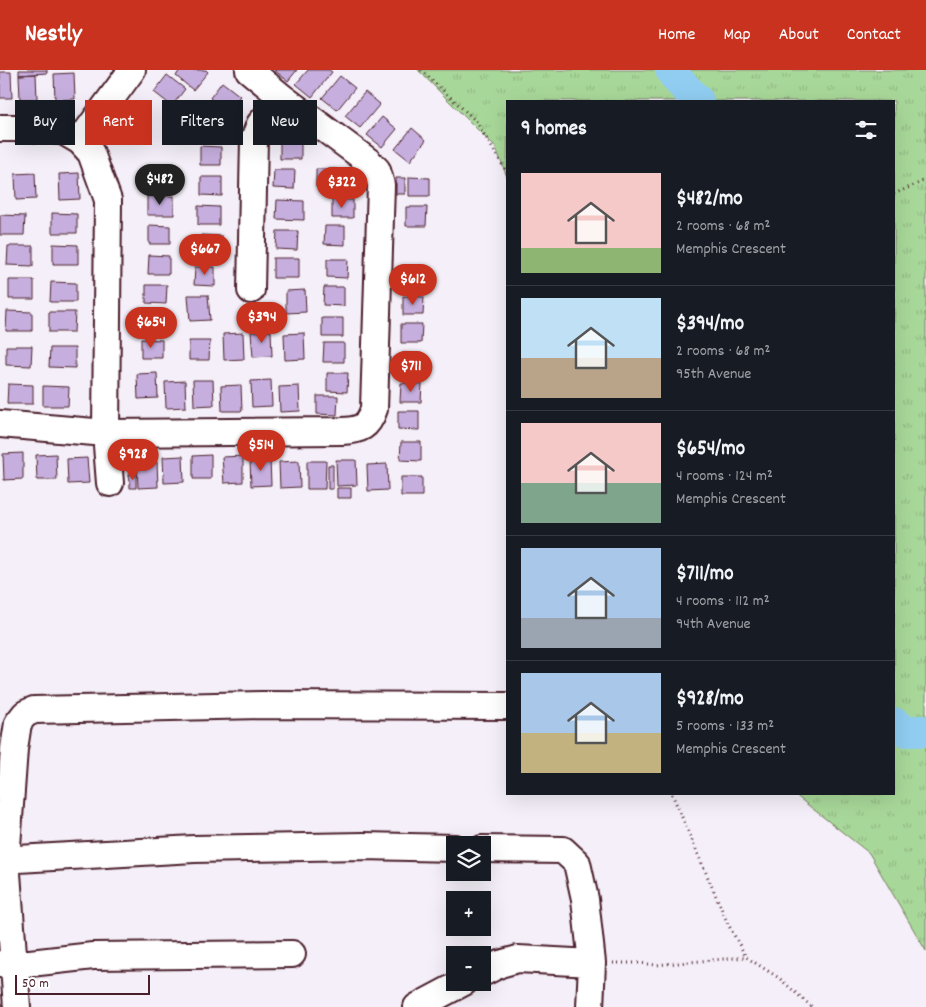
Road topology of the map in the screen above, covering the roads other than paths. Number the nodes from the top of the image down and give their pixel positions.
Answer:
1 (132, 70) edge
2 (248, 70) edge
3 (283, 98) junction
4 (0, 128) edge
5 (80, 141) junction
6 (251, 290) dead end
7 (0, 424) edge
8 (106, 433) junction
9 (110, 483) dead end
10 (506, 706) edge
11 (7, 762) edge
12 (446, 848) edge
13 (491, 849) edge
14 (3, 860) edge
15 (292, 954) dead end
16 (592, 963) junction
17 (6, 964) edge
18 (491, 968) edge
19 (447, 991) edge
20 (17, 1007) edge
21 (417, 1007) edge
22 (590, 1007) edge

1 - 5 street
2 - 3 street
3 - 6 street
3 - 8 street
4 - 5 street
5 - 8 street
7 - 8 street
8 - 9 street
10 - 11 street
11 - 14 street
12 - 14 street
13 - 16 street
14 - 17 street
15 - 17 street
16 - 18 street
16 - 22 street
17 - 20 street
19 - 21 street

